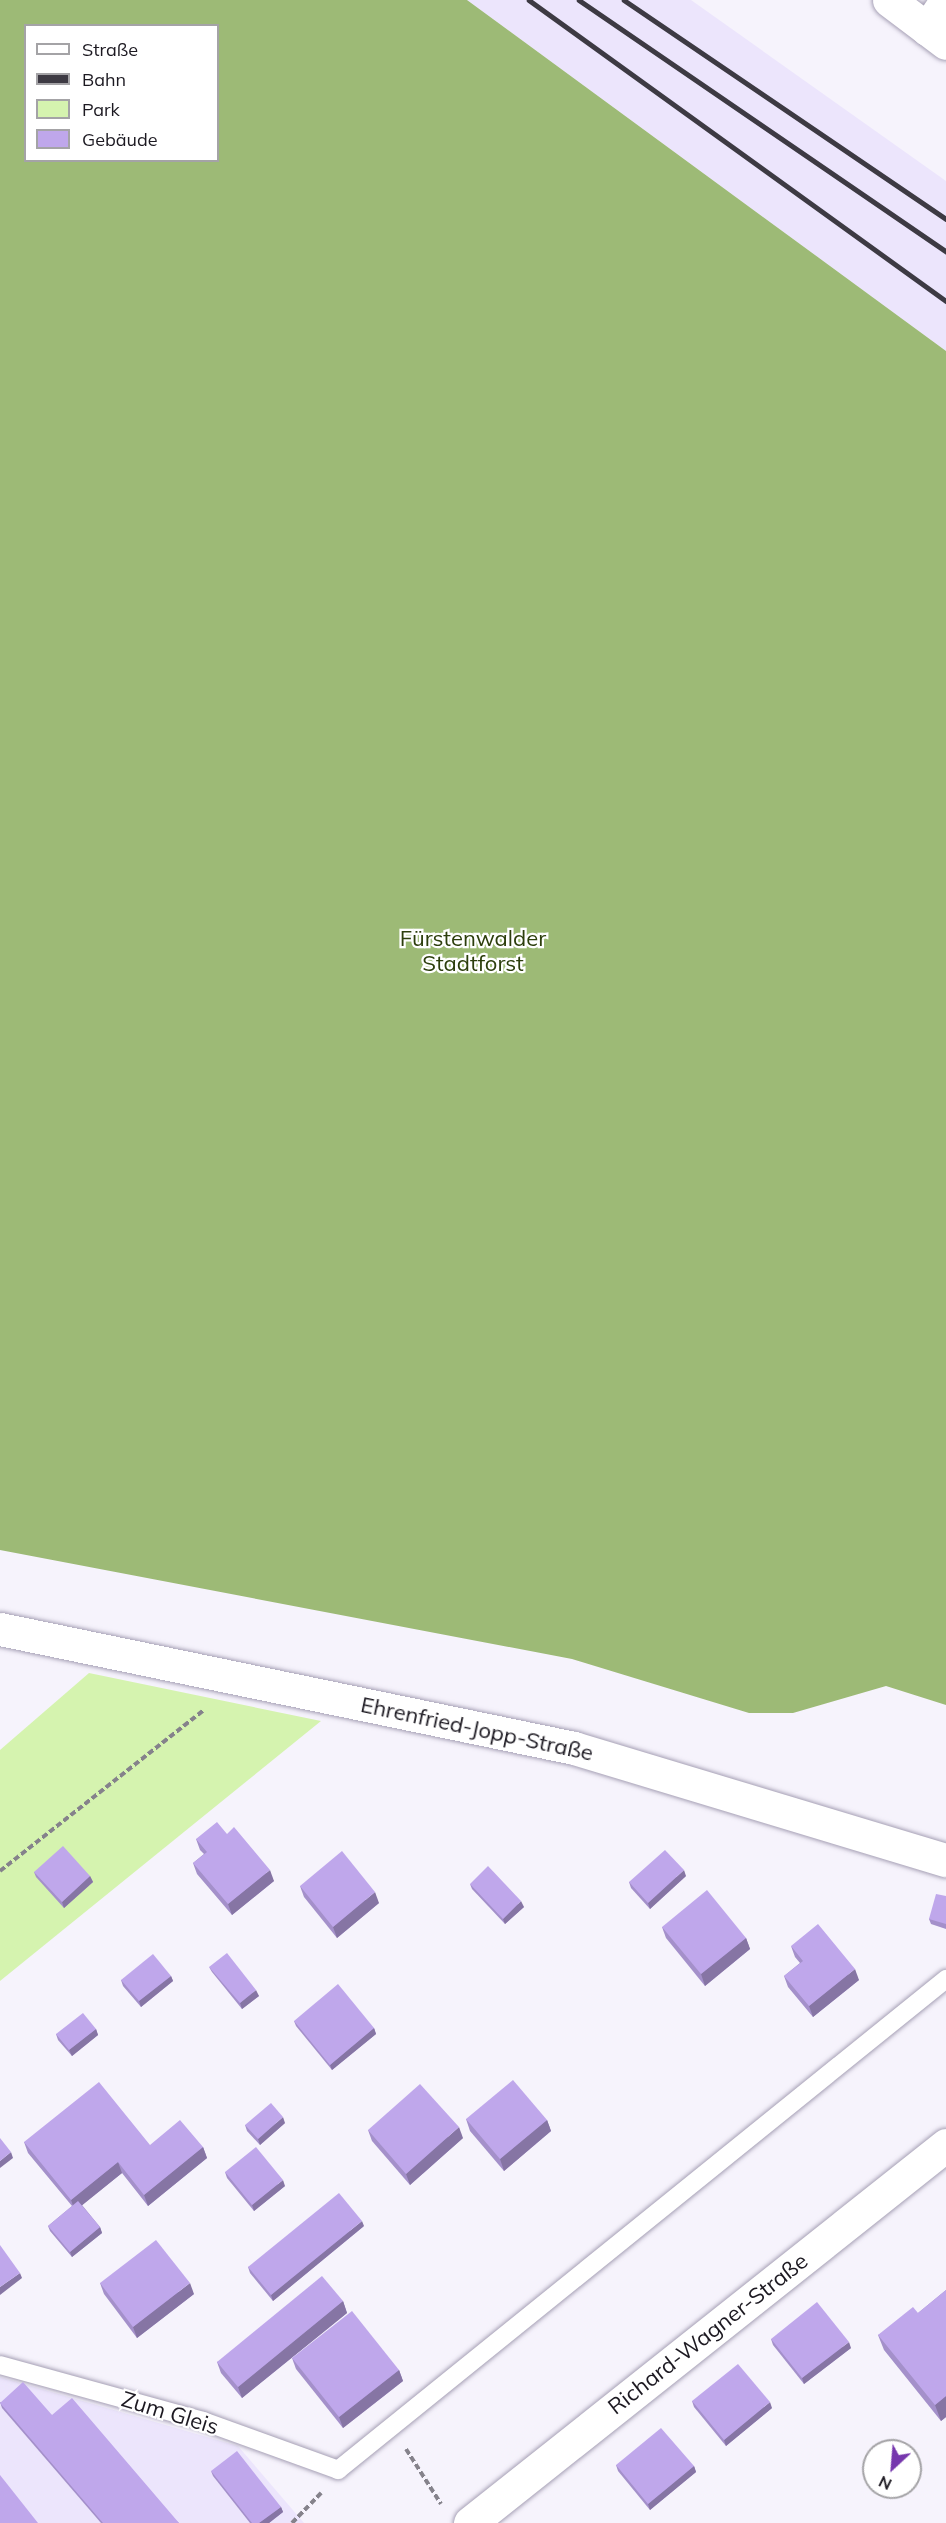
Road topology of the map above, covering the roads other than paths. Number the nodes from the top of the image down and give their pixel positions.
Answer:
1 (889, 0) edge
2 (946, 1) edge
3 (936, 36) edge
4 (0, 1629) edge
5 (946, 1860) edge
6 (946, 1979) edge
7 (946, 2145) edge
8 (0, 2365) edge
9 (470, 2523) edge

1 - 3 street
2 - 3 street
4 - 5 street, Ehrenfried-Jopp-Straße
6 - 8 lane, Zum Gleis
7 - 9 street, Richard-Wagner-Straße

